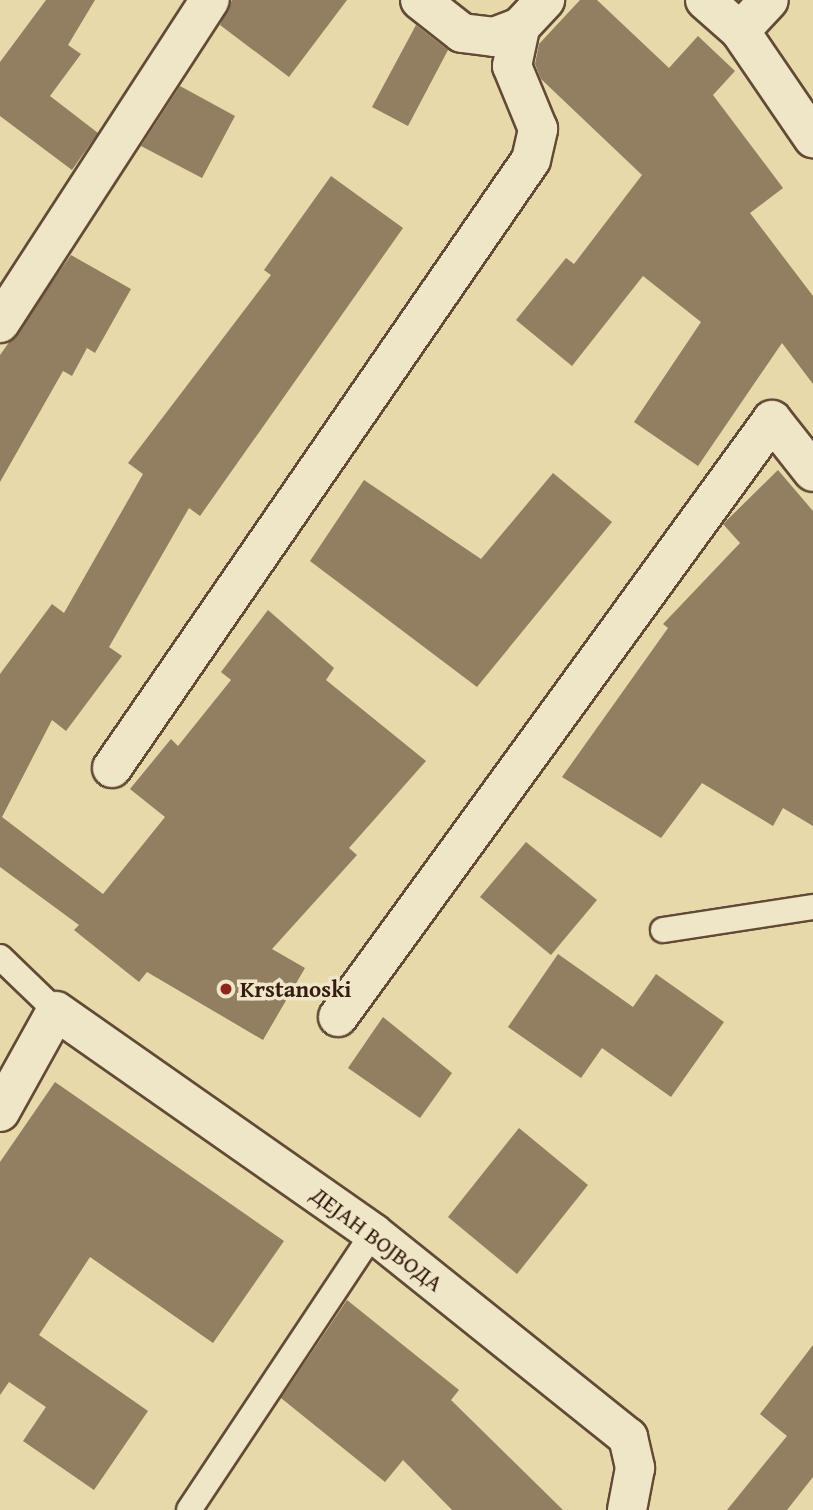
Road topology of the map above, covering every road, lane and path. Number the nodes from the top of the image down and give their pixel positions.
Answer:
1 (210, 0) edge
2 (420, 0) edge
3 (705, 0) edge
4 (769, 0) edge
5 (532, 13) edge
6 (740, 31) junction
7 (813, 138) edge
8 (0, 323) edge
9 (813, 472) edge
10 (112, 768) dead end
11 (813, 908) edge
12 (663, 930) dead end
13 (0, 957) edge
14 (57, 1011) junction
15 (338, 1017) dead end
16 (0, 1112) edge
17 (373, 1233) junction
18 (189, 1510) edge
19 (627, 1510) edge

1 - 8 street
2 - 5 street
3 - 6 street
4 - 6 street
5 - 10 street
6 - 7 street
9 - 15 street
11 - 12 lane
13 - 14 lane, ДЕЈАН ВОЈВОДА
14 - 16 street
14 - 17 street, ДЕЈАН ВОЈВОДА
17 - 18 lane
17 - 19 street, ДЕЈАН ВОЈВОДА

